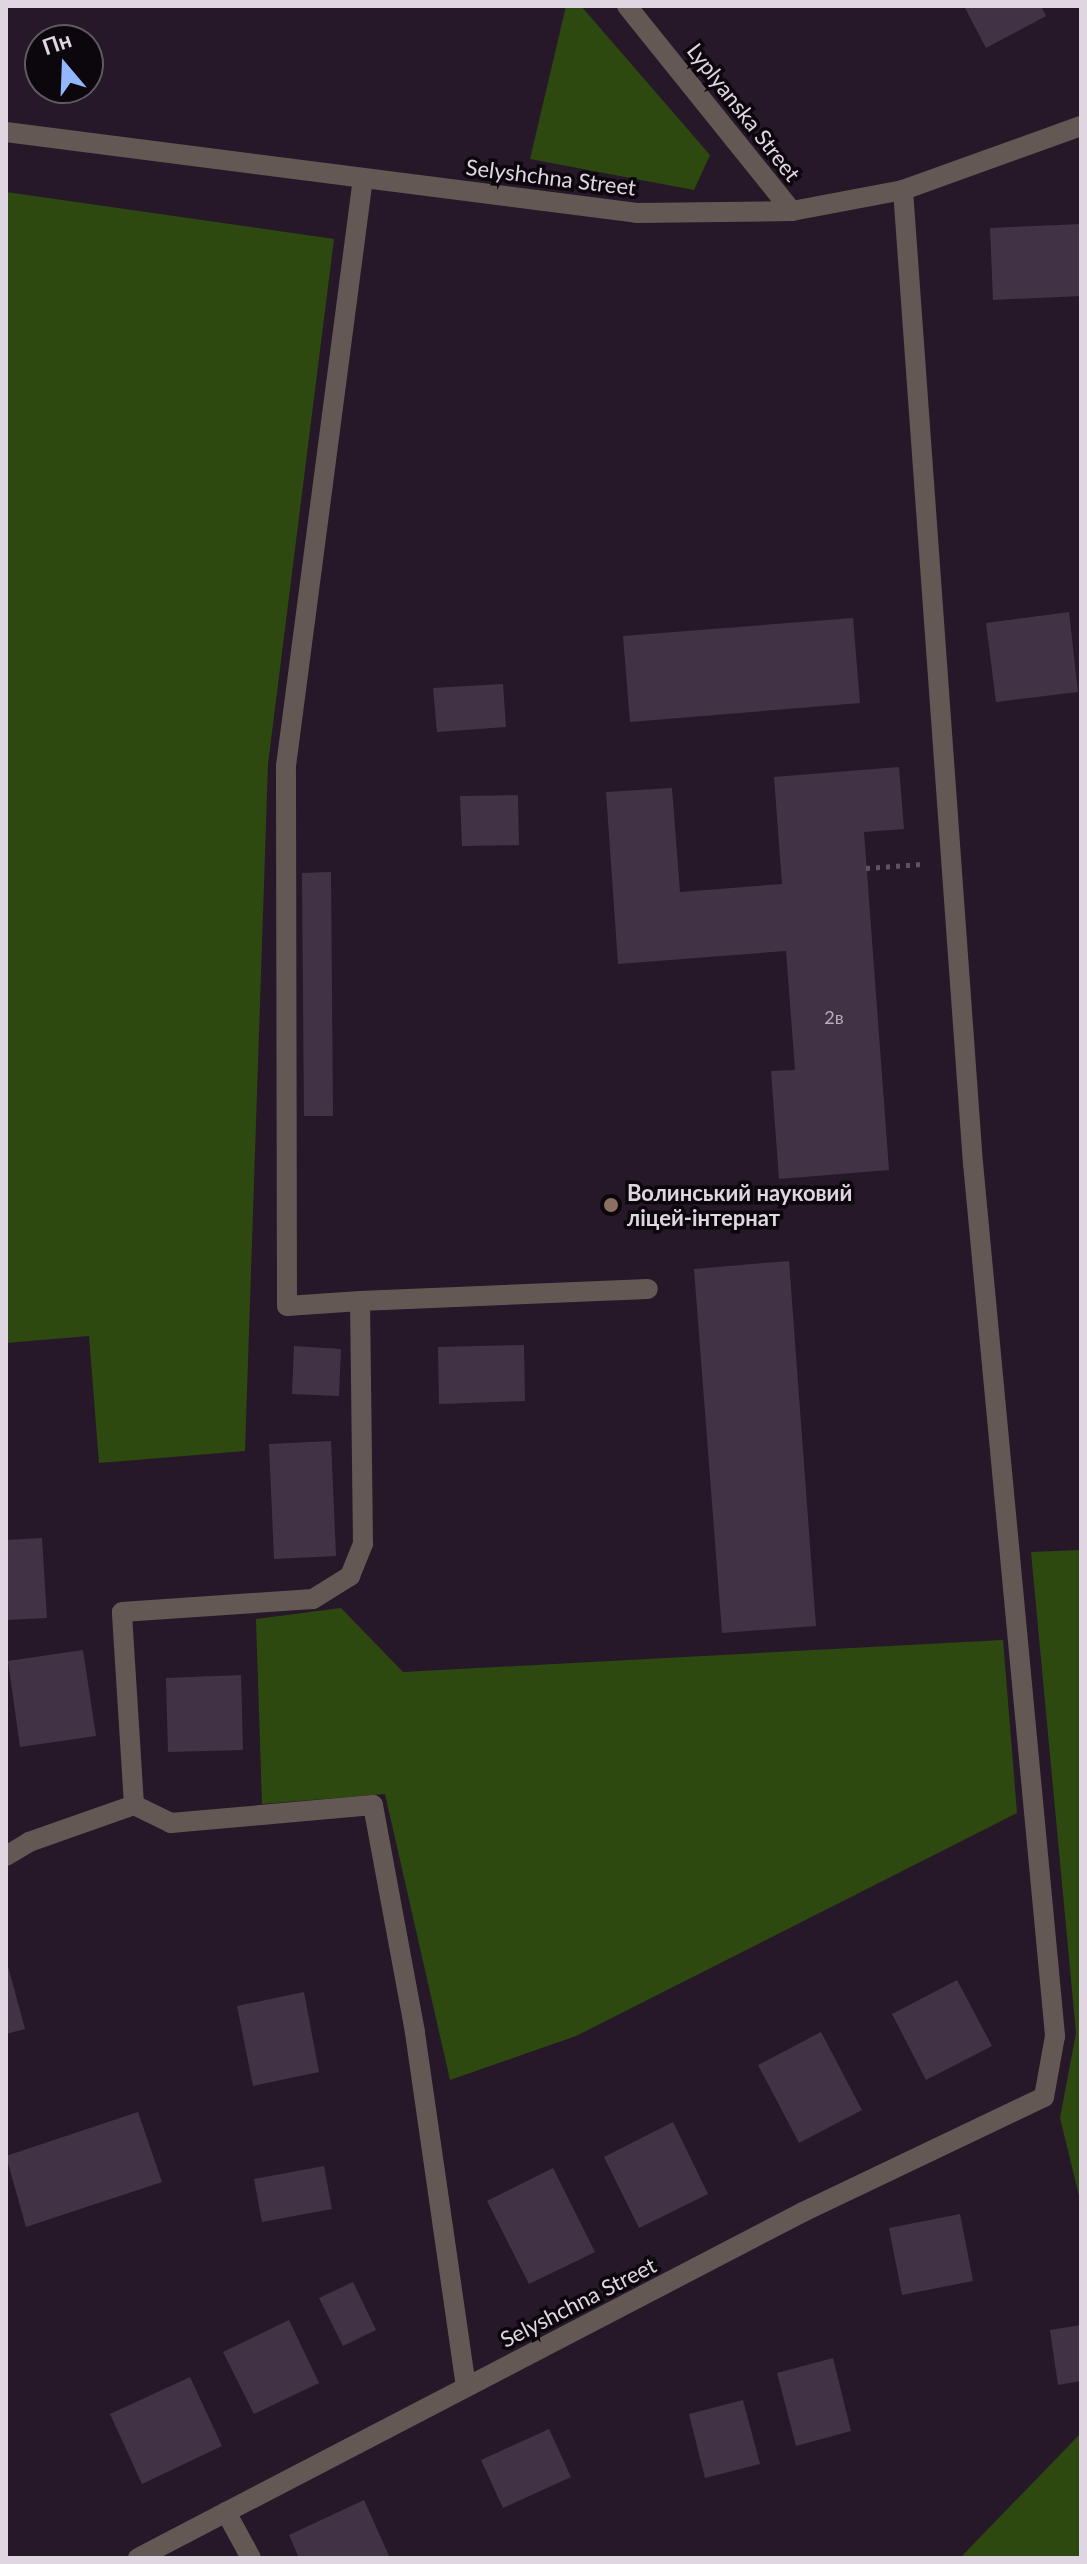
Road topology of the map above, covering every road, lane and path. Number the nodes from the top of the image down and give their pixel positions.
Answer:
1 (627, 6) edge
2 (1081, 126) edge
3 (6, 132) edge
4 (363, 178) junction
5 (903, 190) junction
6 (792, 211) junction
7 (951, 862) junction
8 (866, 868) dead end
9 (648, 1289) dead end
10 (360, 1301) junction
11 (134, 1805) junction
12 (6, 1856) edge
13 (466, 2387) junction
14 (226, 2512) junction
15 (138, 2558) edge
16 (251, 2558) edge

1 - 6 street, Lyplyanska Street
2 - 5 street, Selyshchna Street
3 - 4 street, Selyshchna Street
4 - 6 street, Selyshchna Street
4 - 10 street
5 - 6 street, Selyshchna Street
5 - 7 street
7 - 8 path
7 - 13 street, Selyshchna Street
9 - 10 street
10 - 11 street
11 - 12 street
11 - 13 street
13 - 14 street, Selyshchna Street
14 - 15 street, Selyshchna Street
14 - 16 street

